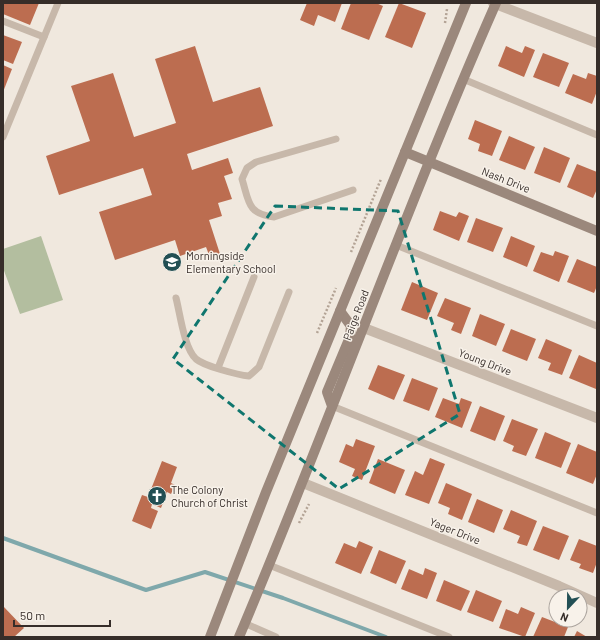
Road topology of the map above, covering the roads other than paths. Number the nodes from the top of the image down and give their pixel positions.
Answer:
1 (58, 3) edge
2 (466, 3) edge
3 (495, 3) edge
4 (3, 21) edge
5 (44, 37) junction
6 (597, 43) edge
7 (463, 79) junction
8 (597, 135) edge
9 (3, 137) edge
10 (336, 140) dead end
11 (405, 152) junction
12 (430, 162) junction
13 (353, 190) dead end
14 (597, 231) edge
15 (396, 245) junction
16 (254, 277) dead end
17 (289, 292) dead end
18 (176, 298) dead end
19 (340, 311) junction
20 (597, 326) edge
21 (364, 328) junction
22 (218, 368) junction
23 (332, 406) junction
24 (597, 418) edge
25 (303, 483) junction
26 (597, 513) edge
27 (268, 569) junction
28 (597, 603) edge
29 (244, 624) junction
30 (210, 637) edge
31 (239, 637) edge
32 (276, 637) edge
33 (449, 637) edge

1 - 5 lane
2 - 11 main road, Paige Road
3 - 6 street
3 - 7 main road, Paige Road
4 - 5 lane
5 - 9 lane
7 - 8 lane
7 - 12 main road, Paige Road
10 - 13 lane
11 - 12 main road, Nash Drive
11 - 19 main road, Paige Road
12 - 14 main road, Nash Drive
12 - 15 main road, Paige Road
15 - 20 lane
15 - 21 main road, Paige Road
16 - 22 lane
17 - 22 lane
18 - 22 lane
19 - 23 main road
19 - 30 main road, Paige Road
21 - 23 main road, Paige Road
21 - 24 street, Young Drive
23 - 25 main road, Paige Road
23 - 26 lane
25 - 27 main road, Paige Road
25 - 28 street, Yager Drive
27 - 29 main road, Paige Road
27 - 33 lane
29 - 31 main road, Paige Road
29 - 32 lane

